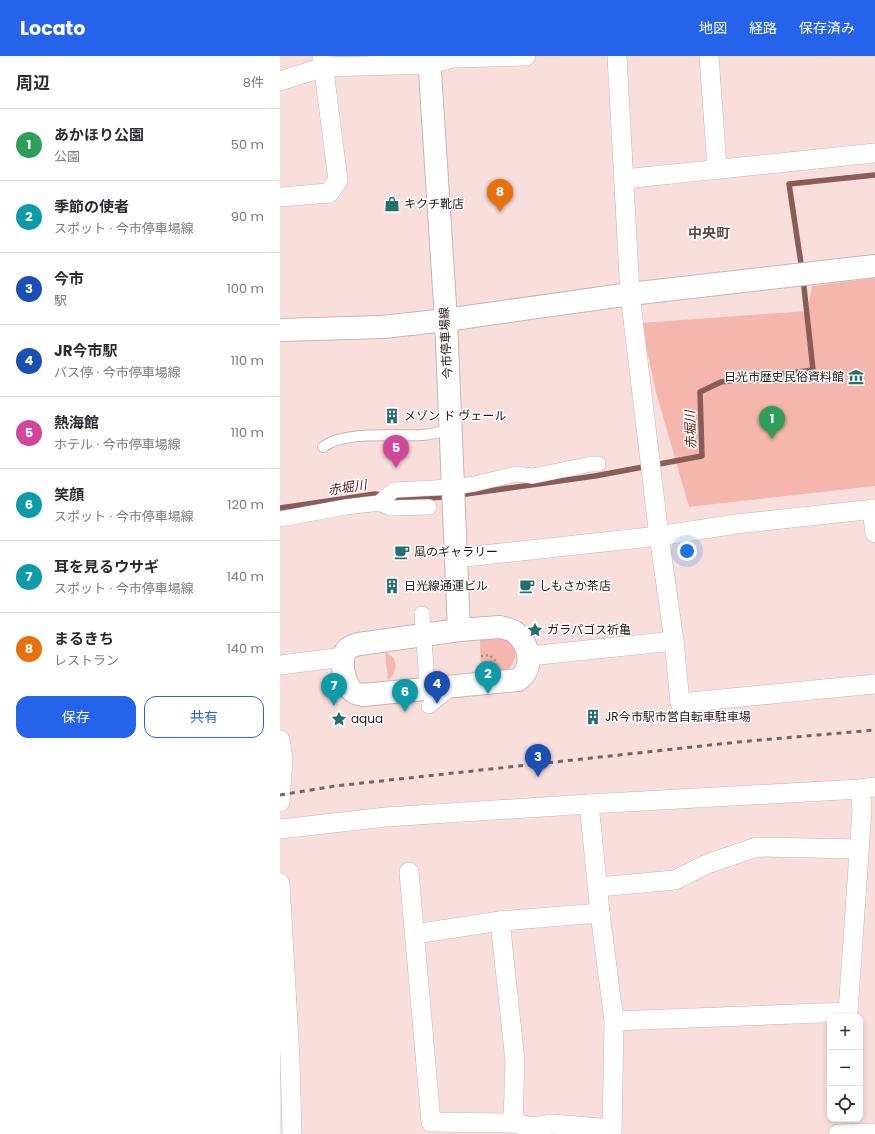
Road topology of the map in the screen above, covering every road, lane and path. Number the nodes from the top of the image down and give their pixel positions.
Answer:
1 (526, 56) edge
2 (617, 56) edge
3 (709, 56) edge
4 (429, 60) edge
5 (323, 62) edge
6 (280, 81) edge
7 (875, 153) edge
8 (717, 168) junction
9 (624, 179) junction
10 (280, 197) edge
11 (875, 266) edge
12 (630, 294) junction
13 (446, 320) junction
14 (280, 330) edge
15 (450, 430) junction
16 (323, 447) dead end
17 (598, 464) dead end
18 (453, 495) junction
19 (380, 503) junction
20 (429, 507) dead end
21 (874, 509) edge
22 (280, 518) edge
23 (875, 533) edge
24 (659, 536) junction
25 (456, 558) junction
26 (422, 614) dead end
27 (459, 630) junction
28 (423, 635) junction
29 (674, 641) junction
30 (480, 656) dead end
31 (529, 656) junction
32 (343, 657) junction
33 (499, 664) dead end
34 (280, 665) edge
35 (481, 674) dead end
36 (427, 680) junction
37 (875, 684) edge
38 (452, 687) junction
39 (429, 706) dead end
40 (280, 740) edge
41 (868, 788) edge
42 (280, 802) edge
43 (589, 804) junction
44 (868, 811) edge
45 (280, 829) edge
46 (858, 849) junction
47 (409, 872) dead end
48 (280, 883) edge
49 (598, 887) junction
50 (600, 913) junction
51 (500, 921) junction
52 (415, 934) junction
53 (614, 1021) junction
54 (513, 1123) junction
55 (612, 1131) edge
56 (875, 1133) edge
57 (292, 1134) edge
58 (838, 1134) edge

1 - 4 street
2 - 9 street
3 - 8 street
4 - 5 street
4 - 13 street, 今市停車場線
5 - 6 street
5 - 10 street
7 - 8 street
8 - 9 street
9 - 12 street
11 - 12 street
12 - 13 street
12 - 24 street
13 - 14 street
13 - 15 street, 今市停車場線
15 - 16 lane
15 - 18 street, 今市停車場線
17 - 18 street
18 - 19 street
18 - 25 street, 今市停車場線
19 - 20 street
19 - 22 street
21 - 23 street
21 - 24 street
24 - 25 street
24 - 29 street
25 - 27 street, 今市停車場線
26 - 28 street
27 - 28 street
27 - 31 street
28 - 32 street
28 - 36 street
29 - 31 street
29 - 37 street
30 - 33 path
31 - 38 street
32 - 34 street
32 - 38 street
35 - 36 street
36 - 38 street
38 - 39 street
40 - 42 street
41 - 43 street
41 - 44 street
43 - 45 street
43 - 49 street
44 - 46 street
46 - 49 street
46 - 53 street
47 - 52 street
48 - 57 street
49 - 50 street
50 - 51 street
50 - 53 street
51 - 52 street
51 - 54 street
52 - 54 street
53 - 55 street
54 - 55 street
56 - 58 street

